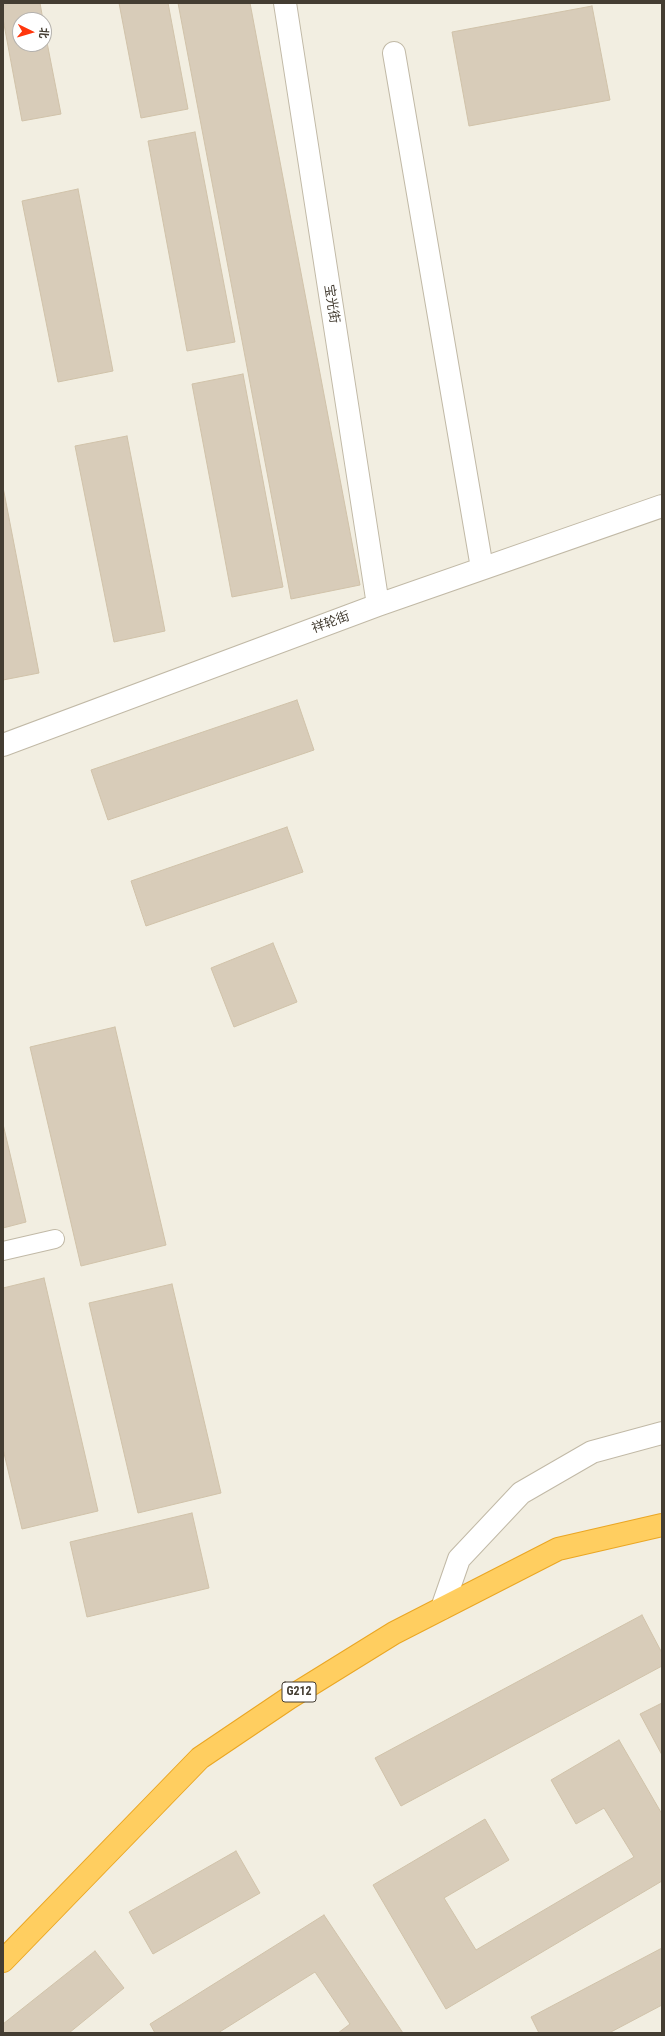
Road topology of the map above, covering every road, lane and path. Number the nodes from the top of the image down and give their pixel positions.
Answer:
1 (284, 3) edge
2 (394, 53) dead end
3 (662, 506) edge
4 (482, 568) junction
5 (378, 605) junction
6 (3, 745) edge
7 (55, 1239) dead end
8 (3, 1251) edge
9 (662, 1433) edge
10 (662, 1525) edge
11 (442, 1608) junction
12 (3, 1961) edge

1 - 5 street, 宝光街
2 - 4 street
3 - 4 street, 祥轮街
4 - 5 street, 祥轮街
5 - 6 street, 祥轮街
7 - 8 lane
9 - 11 street
10 - 11 highway, G212
11 - 12 highway, G212

